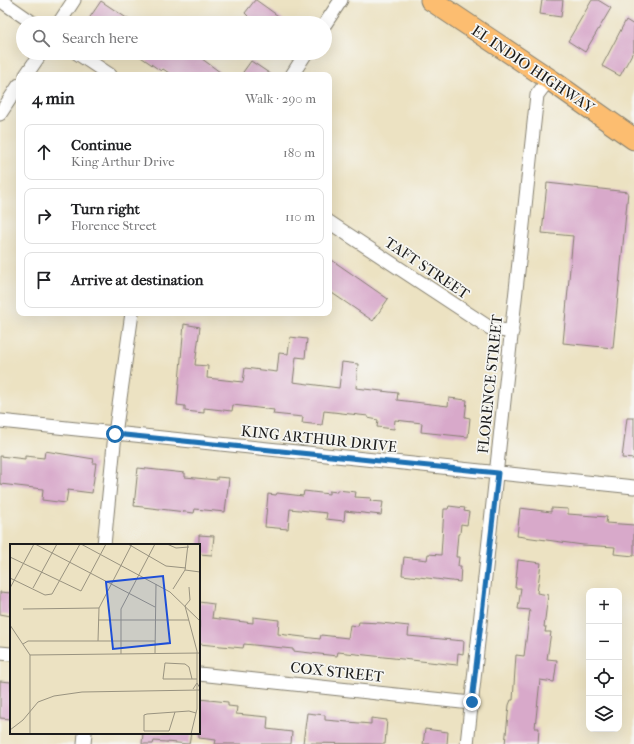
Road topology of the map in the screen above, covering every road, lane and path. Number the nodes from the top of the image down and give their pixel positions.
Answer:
1 (0, 0) edge
2 (74, 0) edge
3 (341, 0) edge
4 (431, 0) edge
5 (23, 16) edge
6 (64, 16) edge
7 (330, 16) edge
8 (36, 60) edge
9 (88, 60) edge
10 (302, 60) edge
11 (28, 72) edge
12 (106, 72) edge
13 (294, 72) edge
14 (549, 79) junction
15 (16, 90) edge
16 (0, 114) edge
17 (634, 139) edge
18 (332, 224) edge
19 (132, 316) edge
20 (512, 332) junction
21 (0, 421) edge
22 (115, 434) junction
23 (498, 473) junction
24 (634, 487) edge
25 (104, 544) edge
26 (0, 653) edge
27 (10, 654) edge
28 (200, 674) edge
29 (472, 702) junction
30 (85, 734) edge
31 (84, 744) edge
32 (467, 744) edge

1 - 5 street
2 - 6 street
3 - 7 street
4 - 14 main road, EL INDIO HIGHWAY
8 - 11 street
9 - 12 street
10 - 13 street
14 - 17 main road, EL INDIO HIGHWAY
14 - 20 street, FLORENCE STREET
15 - 16 street
18 - 20 street, TAFT STREET
19 - 22 street
20 - 23 street, FLORENCE STREET
21 - 22 street, KING ARTHUR DRIVE
22 - 23 street, KING ARTHUR DRIVE
22 - 25 street
23 - 24 street, KING ARTHUR DRIVE
23 - 29 street, FLORENCE STREET
26 - 27 street
28 - 29 street, COX STREET
29 - 32 street, FLORENCE STREET
30 - 31 street

